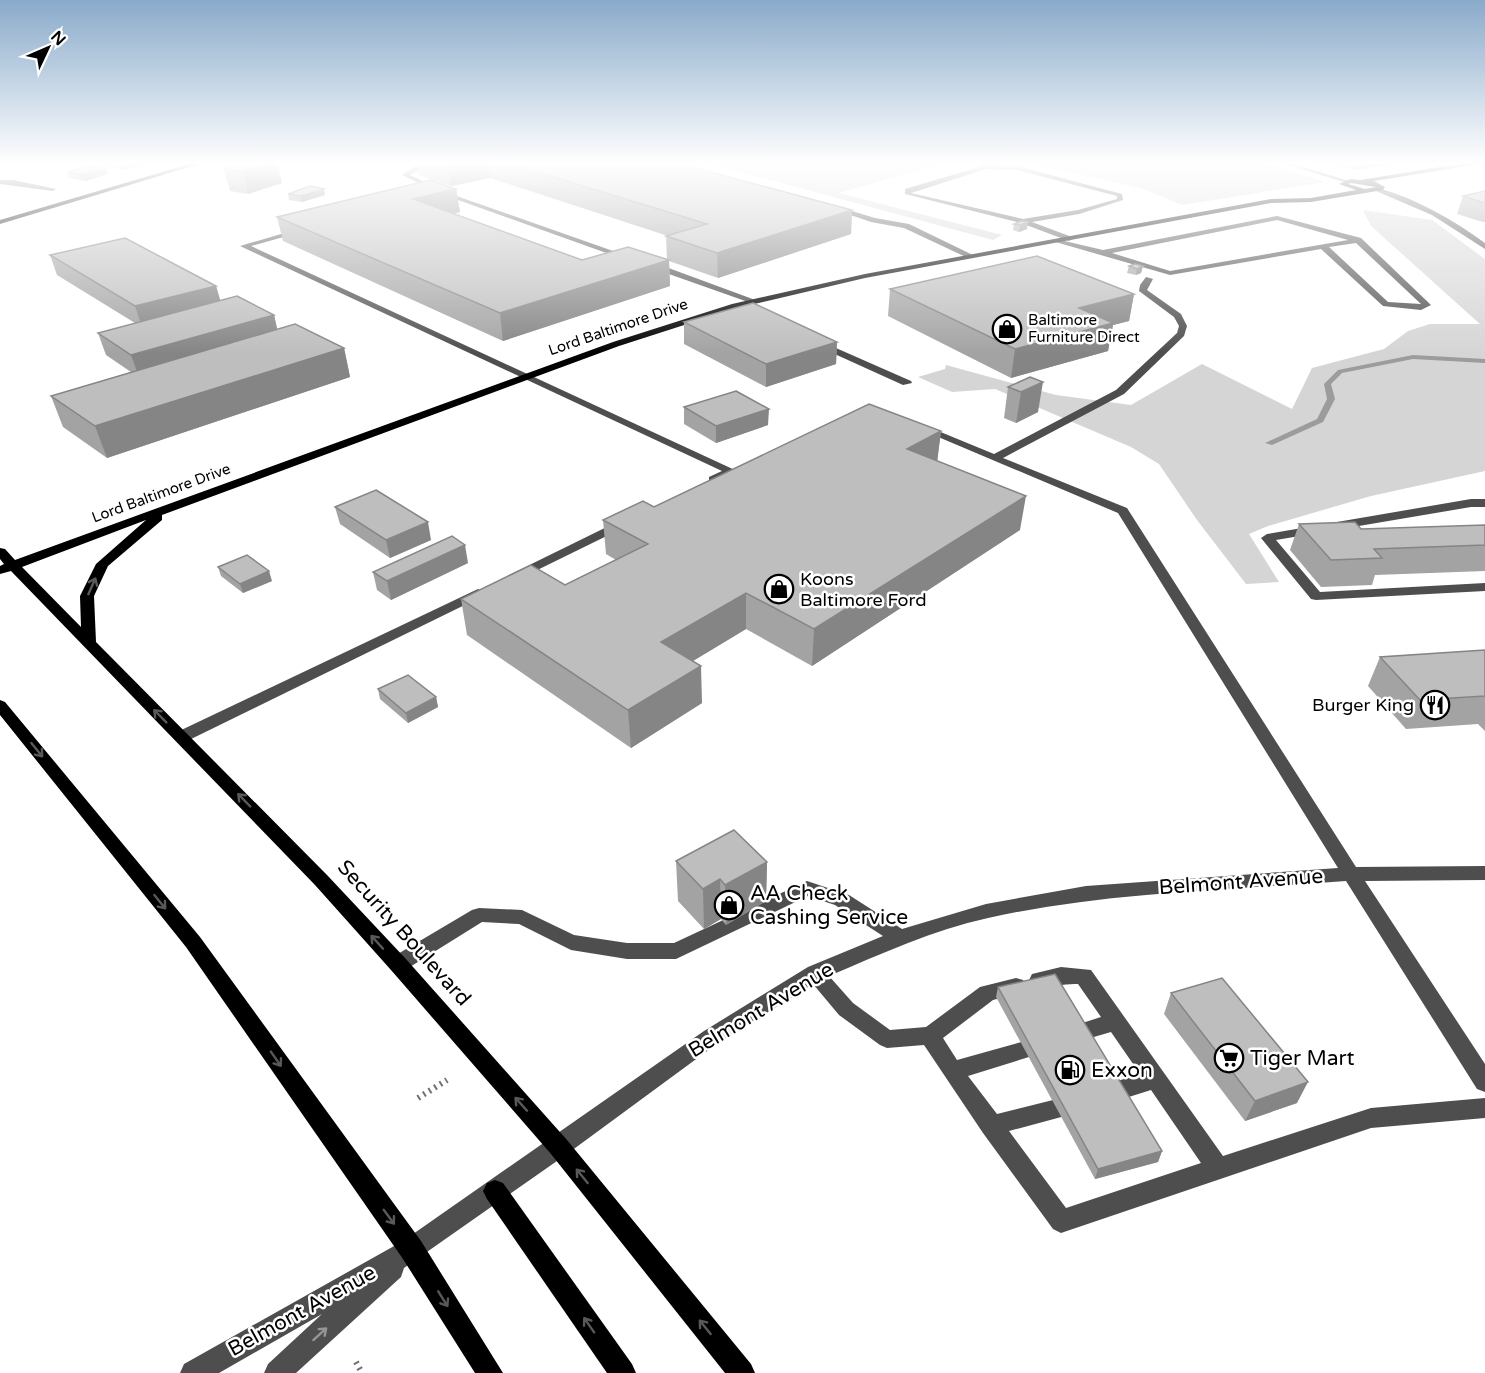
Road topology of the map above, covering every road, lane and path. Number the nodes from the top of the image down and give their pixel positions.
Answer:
1 (536, 226) edge
2 (906, 226) edge
3 (1037, 226) edge
4 (1134, 226) edge
5 (1236, 226) edge
6 (1307, 226) edge
7 (1455, 226) edge
8 (311, 229) edge
9 (1069, 238) junction
10 (1358, 240) junction
11 (1056, 241) junction
12 (1323, 246) junction
13 (1485, 247) edge
14 (1103, 252) junction
15 (971, 256) junction
16 (1149, 279) dead end
17 (754, 301) junction
18 (735, 306) junction
19 (753, 314) edge
20 (809, 339) edge
21 (525, 378) junction
22 (907, 383) dead end
23 (910, 423) edge
24 (994, 458) junction
25 (698, 486) edge
26 (1485, 503) edge
27 (172, 507) junction
28 (634, 518) edge
29 (0, 552) edge
30 (6, 568) edge
31 (1485, 587) edge
32 (89, 644) junction
33 (0, 705) edge
34 (181, 737) junction
35 (1485, 873) edge
36 (1351, 874) junction
37 (900, 937) junction
38 (398, 964) junction
39 (815, 973) junction
40 (1116, 1022) junction
41 (1080, 1032) edge
42 (930, 1036) junction
43 (1024, 1050) dead end
44 (952, 1071) junction
45 (1156, 1079) junction
46 (447, 1080) dead end
47 (1485, 1082) edge
48 (1116, 1091) edge
49 (417, 1098) dead end
50 (1485, 1108) edge
51 (1057, 1109) edge
52 (991, 1126) junction
53 (560, 1147) junction
54 (1220, 1170) junction
55 (495, 1191) junction
56 (412, 1250) junction
57 (356, 1362) dead end
58 (193, 1373) edge
59 (277, 1373) edge
60 (362, 1373) edge
61 (490, 1373) edge
62 (623, 1373) edge
63 (742, 1373) edge

1 - 17 street
2 - 15 street
3 - 9 street
4 - 9 main road, Lord Baltimore Drive
5 - 14 street
6 - 10 street
7 - 13 street
8 - 21 street
9 - 11 main road, Lord Baltimore Drive
10 - 12 street
10 - 12 street
11 - 14 street
11 - 15 main road, Lord Baltimore Drive
12 - 14 street
15 - 17 main road, Lord Baltimore Drive
16 - 24 street
17 - 18 main road, Lord Baltimore Drive
18 - 19 street
18 - 21 main road, Lord Baltimore Drive
20 - 22 street
21 - 25 street
21 - 27 main road, Lord Baltimore Drive
23 - 24 street
24 - 36 street
26 - 31 street
27 - 30 main road, Lord Baltimore Drive
32 -> 27 main road
28 - 34 street
29 - 30 main road, Security Boulevard
30 - 32 main road, Security Boulevard
34 -> 32 main road, Security Boulevard
33 -> 56 main road
38 -> 34 main road, Security Boulevard
35 - 36 street, Belmont Avenue
36 - 37 street, Belmont Avenue
36 - 47 street
37 - 38 street
37 - 39 street, Belmont Avenue
53 -> 38 main road, Security Boulevard
39 - 42 street
39 - 53 street, Belmont Avenue
40 - 41 street
40 - 42 street
40 - 45 street
42 - 44 street
43 - 44 street
44 - 52 street
45 - 48 street
45 - 54 street
46 - 49 path
50 - 54 street
51 - 52 street
52 - 54 street
53 - 55 street, Belmont Avenue
63 -> 53 main road, Security Boulevard
55 - 56 street, Belmont Avenue
62 -> 55 main road
56 - 58 street, Belmont Avenue
59 -> 56 street, Belmont Avenue
56 -> 61 main road
57 - 60 path

